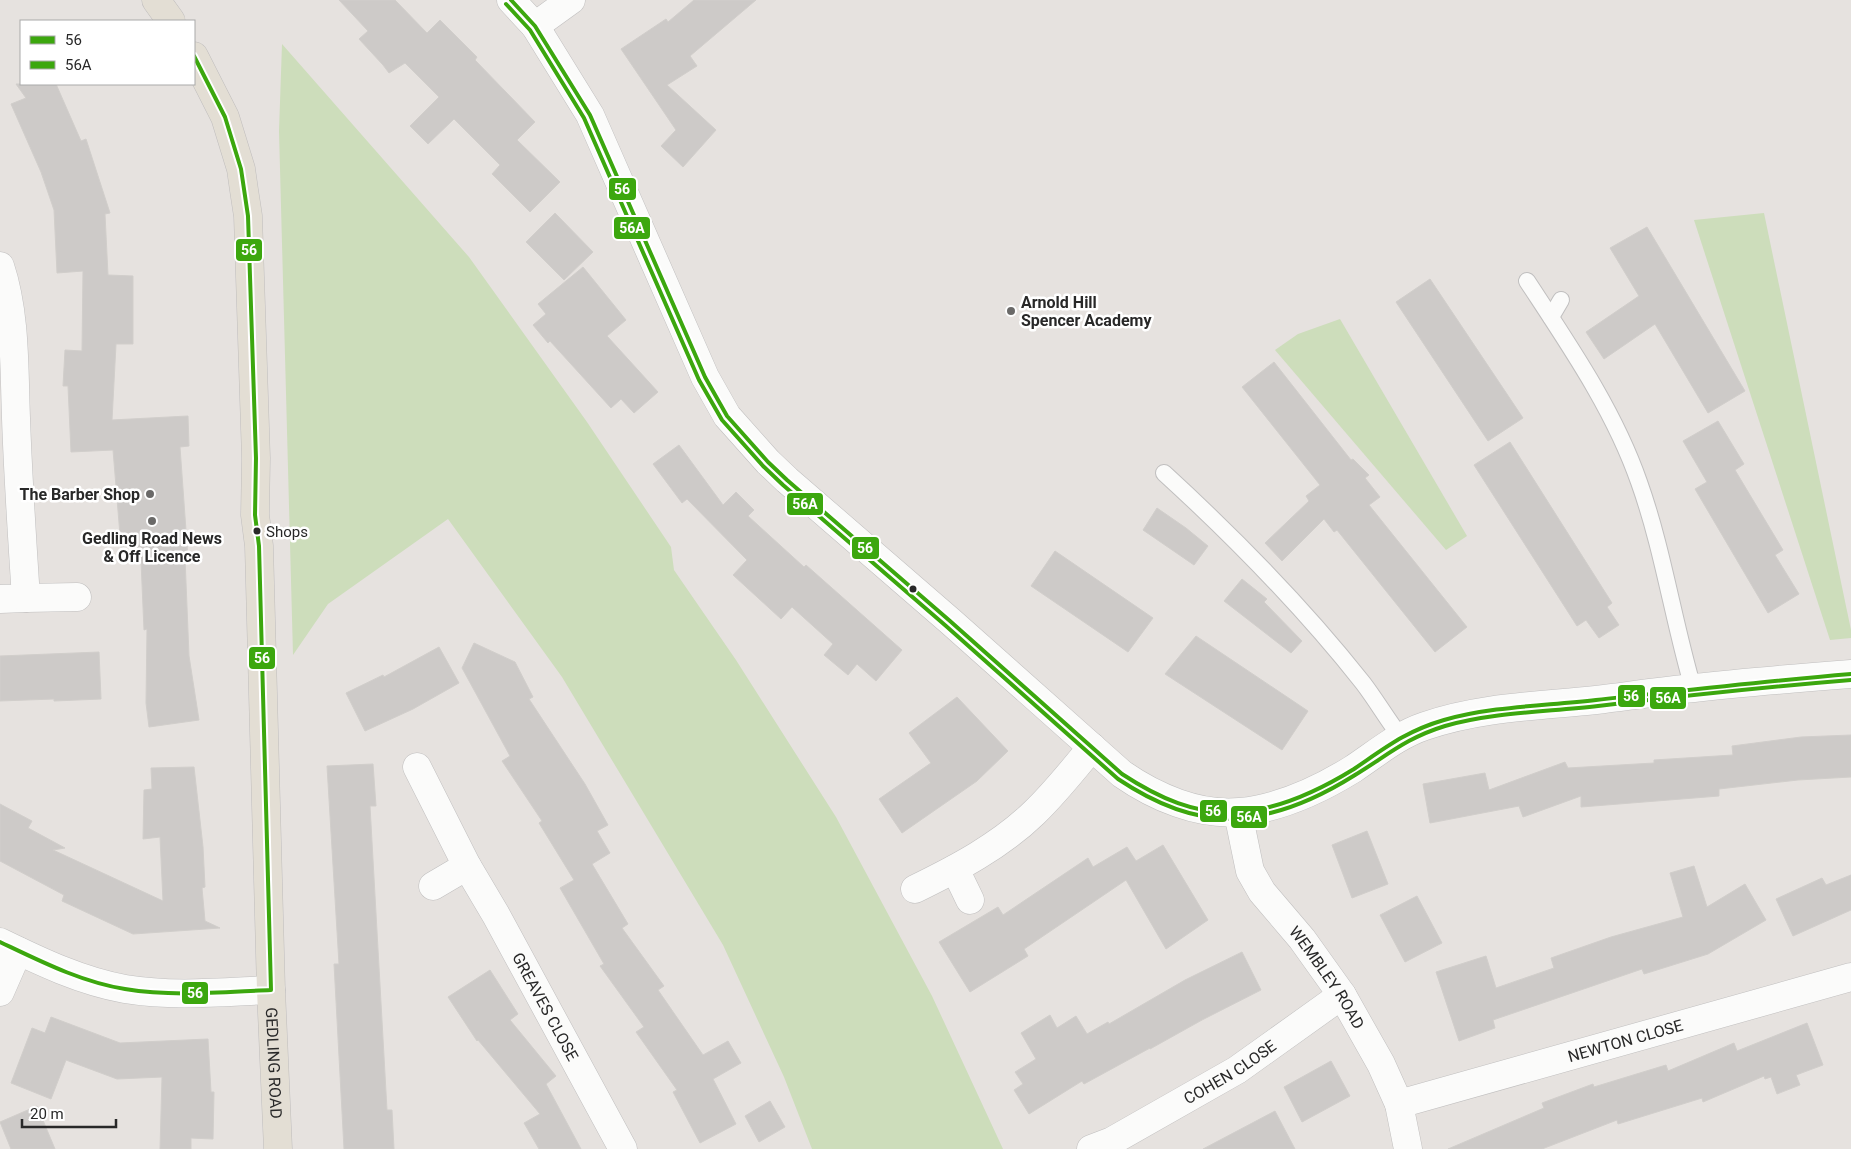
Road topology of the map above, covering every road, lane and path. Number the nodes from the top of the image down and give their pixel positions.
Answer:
1 (156, 0) edge
2 (512, 0) edge
3 (571, 0) edge
4 (170, 20) edge
5 (535, 26) junction
6 (195, 58) edge
7 (0, 266) edge
8 (1527, 281) dead end
9 (1561, 300) dead end
10 (1551, 317) junction
11 (1164, 473) dead end
12 (77, 597) dead end
13 (13, 598) edge
14 (1851, 674) edge
15 (1693, 688) junction
16 (1400, 736) junction
17 (1092, 748) junction
18 (417, 768) dead end
19 (1238, 813) junction
20 (467, 866) junction
21 (955, 869) junction
22 (433, 886) dead end
23 (915, 889) dead end
24 (970, 900) dead end
25 (9, 947) edge
26 (1851, 977) edge
27 (271, 990) junction
28 (0, 992) edge
29 (1342, 995) junction
30 (1398, 1104) junction
31 (1106, 1146) edge
32 (278, 1149) edge
33 (623, 1149) edge
34 (1408, 1149) edge

1 - 4 main road
2 - 5 street
3 - 5 street
5 - 17 street
6 - 27 main road, GEDLING ROAD
7 - 13 street
8 - 10 lane
9 - 10 lane
10 - 15 lane
11 - 16 lane
12 - 13 street
14 - 15 street
15 - 16 street
16 - 19 street
17 - 19 street
17 - 21 street
18 - 20 street, GREAVES CLOSE
19 - 29 street, WEMBLEY ROAD
20 - 22 street
20 - 33 street, GREAVES CLOSE
21 - 23 street
21 - 24 street
25 - 27 street
25 - 28 street
26 - 30 street, NEWTON CLOSE
27 - 32 main road, GEDLING ROAD
29 - 30 street, WEMBLEY ROAD
29 - 31 street, COHEN CLOSE
30 - 34 street, WEMBLEY ROAD

